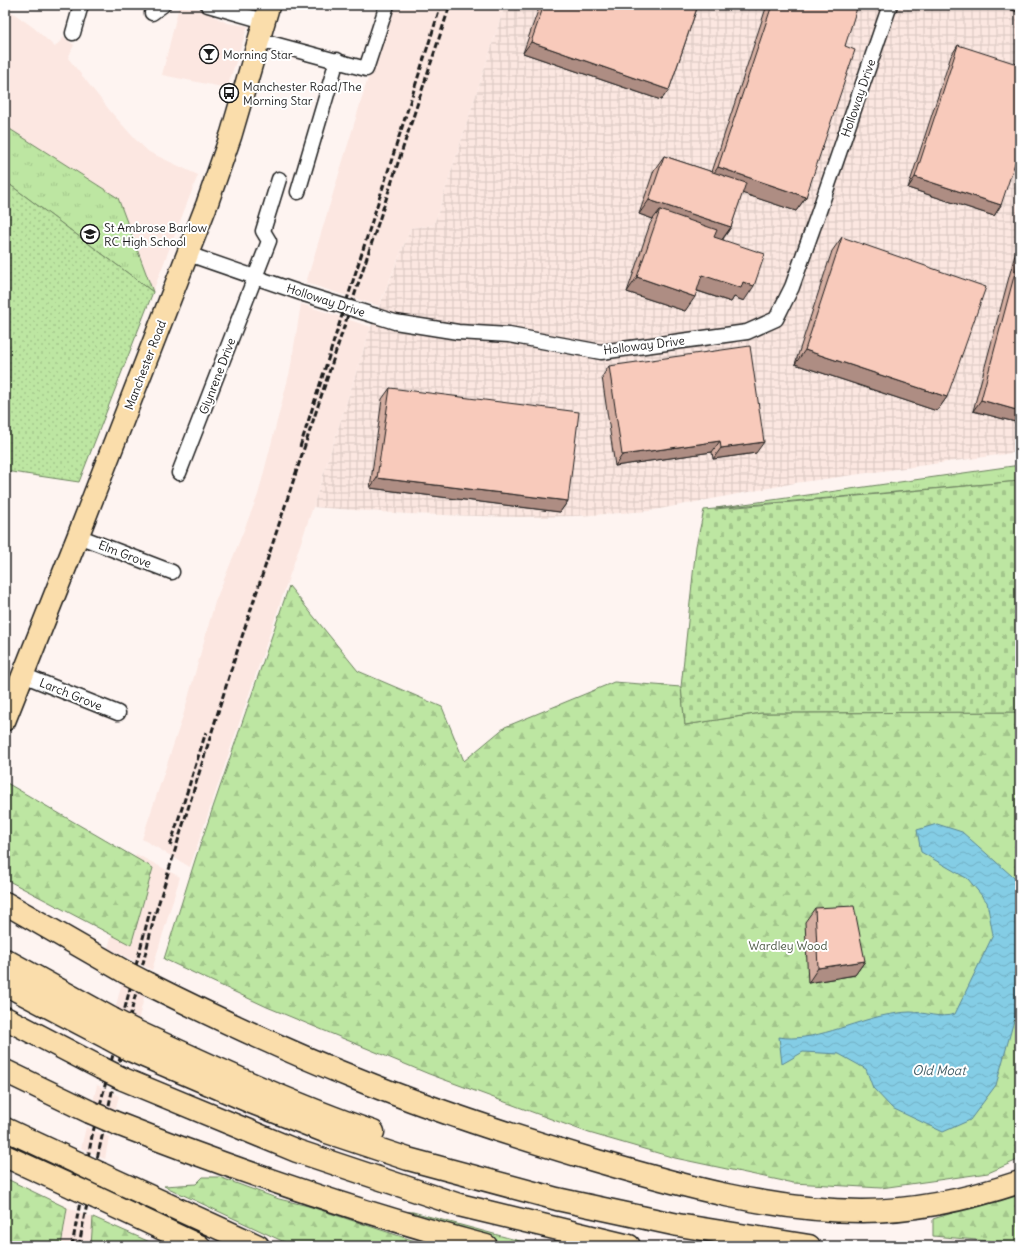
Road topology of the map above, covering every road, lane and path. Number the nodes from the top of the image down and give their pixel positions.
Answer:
1 (81, 5) edge
2 (208, 5) edge
3 (387, 5) edge
4 (890, 5) edge
5 (264, 22) edge
6 (73, 33) dead end
7 (337, 60) junction
8 (279, 179) dead end
9 (298, 192) dead end
10 (188, 254) junction
11 (256, 278) junction
12 (179, 473) dead end
13 (78, 536) junction
14 (172, 572) dead end
15 (23, 675) junction
16 (118, 713) dead end
17 (5, 720) edge
18 (5, 903) edge
19 (5, 960) edge
20 (5, 974) edge
21 (5, 984) edge
22 (35, 999) junction
23 (5, 1018) edge
24 (110, 1029) junction
25 (5, 1071) edge
26 (5, 1129) edge
27 (5, 1156) edge
28 (1020, 1182) edge
29 (199, 1246) edge
30 (258, 1246) edge
31 (486, 1246) edge
32 (629, 1246) edge
33 (809, 1246) edge

1 - 6 street
2 - 5 street
3 - 7 street
4 - 11 street, Holloway Drive, bridge
5 - 7 street
5 - 10 main road, Manchester Road
7 - 9 street
8 - 11 street, Glynrene Drive
10 - 11 street, Holloway Drive
10 - 13 main road, Manchester Road
11 - 12 street, Glynrene Drive
13 - 14 street, Elm Grove
13 - 15 main road, Manchester Road
15 - 16 street, Larch Grove
15 - 17 main road, Manchester Road
18 - 28 highway, bridge
19 - 24 highway
20 - 22 highway
21 - 22 highway
22 - 24 highway
23 - 32 highway, bridge
24 - 33 highway, bridge
25 - 31 highway, bridge
26 - 30 highway, bridge
27 - 29 highway, bridge

